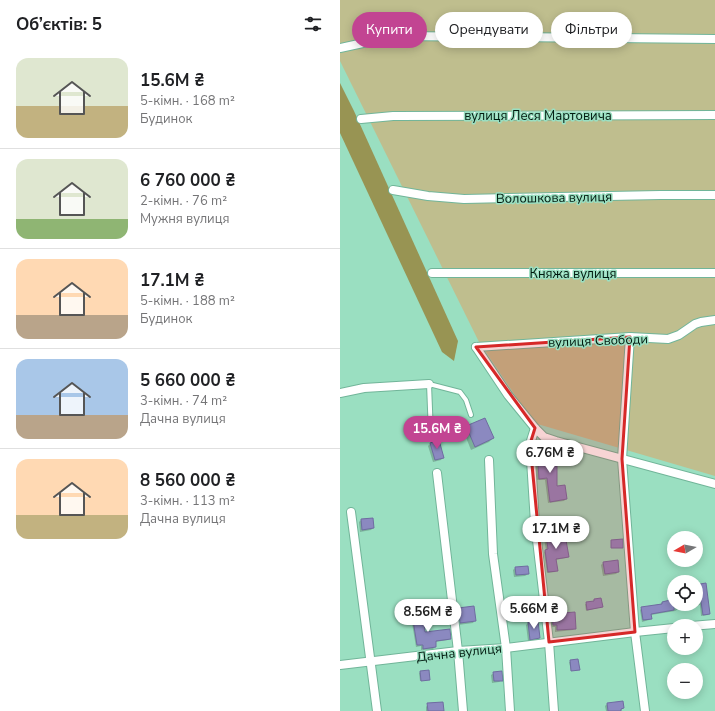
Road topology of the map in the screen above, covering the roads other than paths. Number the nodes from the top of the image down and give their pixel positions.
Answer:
1 (715, 39) edge
2 (340, 48) edge
3 (715, 115) edge
4 (361, 119) dead end
5 (393, 190) dead end
6 (715, 195) edge
7 (432, 273) dead end
8 (715, 273) edge
9 (715, 320) edge
10 (630, 337) junction
11 (429, 384) junction
12 (340, 393) edge
13 (471, 415) dead end
14 (535, 428) junction
15 (432, 434) dead end
16 (622, 459) junction
17 (489, 460) dead end
18 (437, 473) dead end
19 (715, 484) edge
20 (351, 512) dead end
21 (715, 624) edge
22 (703, 625) edge
23 (667, 629) edge
24 (635, 632) junction
25 (549, 642) junction
26 (506, 648) junction
27 (458, 651) junction
28 (370, 662) junction
29 (340, 665) edge
30 (377, 711) edge
31 (463, 711) edge
32 (510, 711) edge
33 (554, 711) edge
34 (645, 711) edge

1 - 2 street
3 - 4 street, вулиця Леся Мартовича
5 - 6 street, Волошкова вулиця
7 - 8 street, Княжа вулиця
9 - 10 street, вулиця Свободи
10 - 14 street, вулиця Свободи
10 - 16 street
11 - 12 street
11 - 13 lane
11 - 15 lane
14 - 16 street
14 - 25 street
16 - 19 street
16 - 24 street
17 - 26 street
18 - 27 street
20 - 28 street
21 - 22 street
23 - 24 street, Дачна вулиця
24 - 25 street, Дачна вулиця
24 - 34 street
25 - 26 street, Дачна вулиця
25 - 33 street
26 - 27 street, Дачна вулиця
26 - 32 street
27 - 28 street, Дачна вулиця
27 - 31 street
28 - 29 street, Дачна вулиця
28 - 30 street

